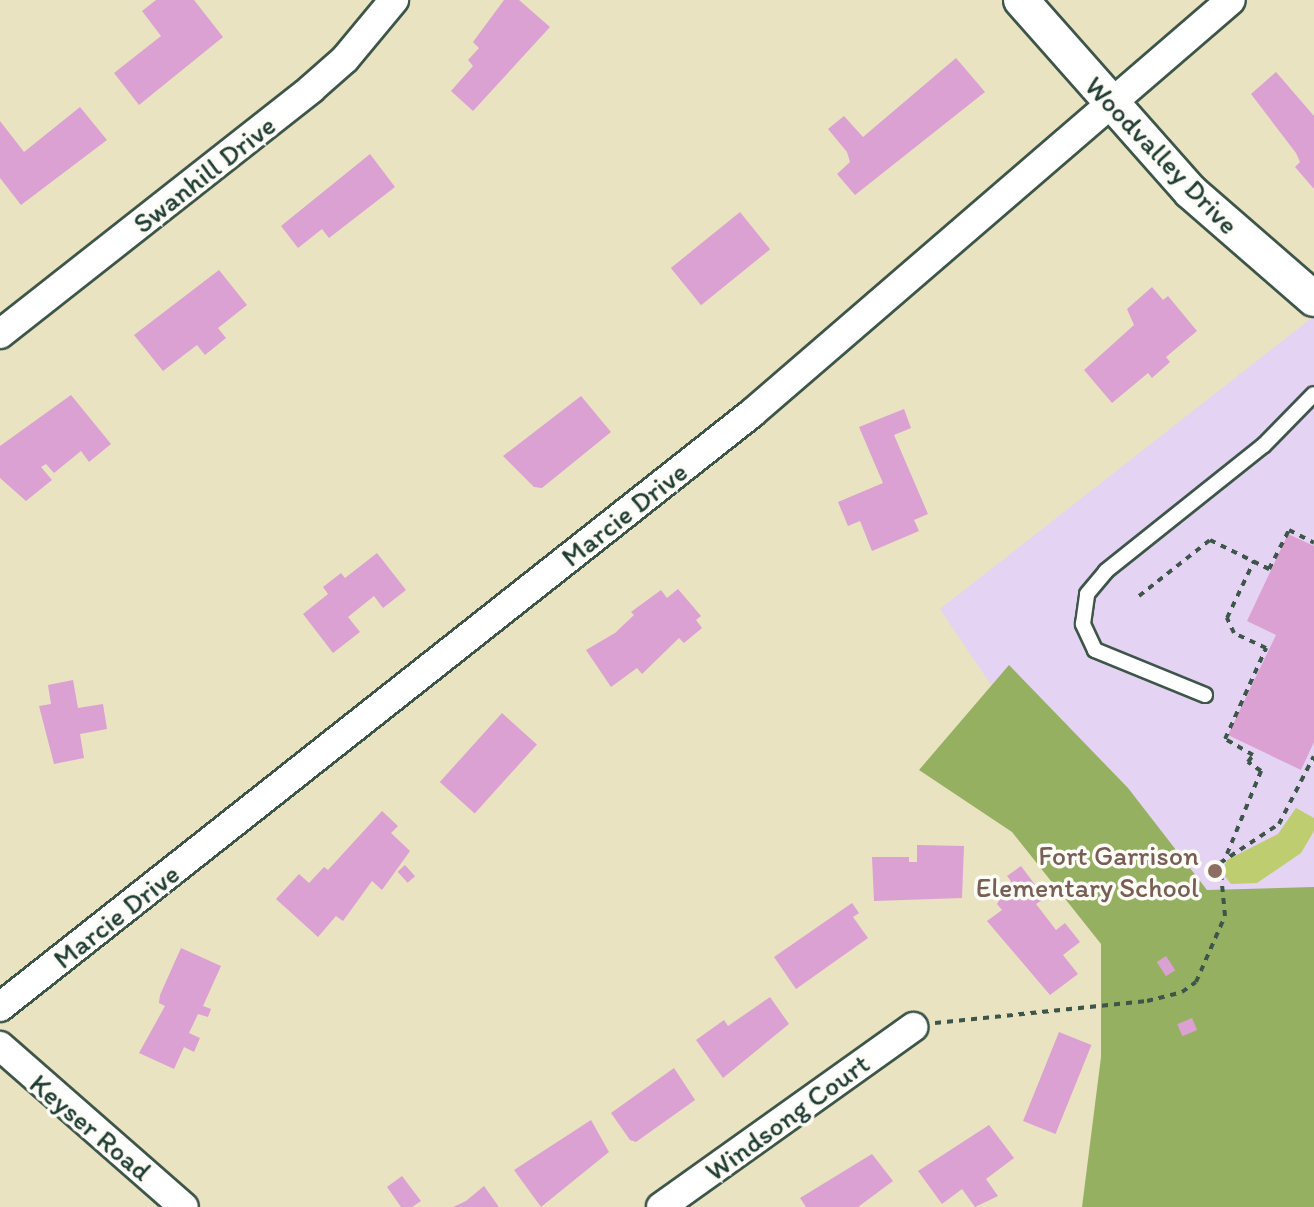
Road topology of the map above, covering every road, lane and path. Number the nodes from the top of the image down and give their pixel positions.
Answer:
1 (394, 0) edge
2 (1021, 0) edge
3 (1231, 0) edge
4 (1111, 104) junction
5 (1314, 299) edge
6 (0, 334) edge
7 (1314, 394) edge
8 (1314, 543) edge
9 (1254, 561) junction
10 (1139, 596) dead end
11 (1205, 695) dead end
12 (1314, 756) edge
13 (1227, 854) junction
14 (0, 1007) edge
15 (913, 1027) joint
16 (6, 1062) edge
17 (184, 1207) edge
18 (661, 1207) edge

1 - 6 street, Swanhill Drive
2 - 4 street, Woodvalley Drive
3 - 4 street, Marcie Drive
4 - 5 street, Woodvalley Drive
4 - 14 street, Marcie Drive
7 - 11 lane
8 - 9 path
9 - 10 path
9 - 13 path
12 - 13 path
13 - 15 path
15 - 18 street, Windsong Court
16 - 17 street, Keyser Road

